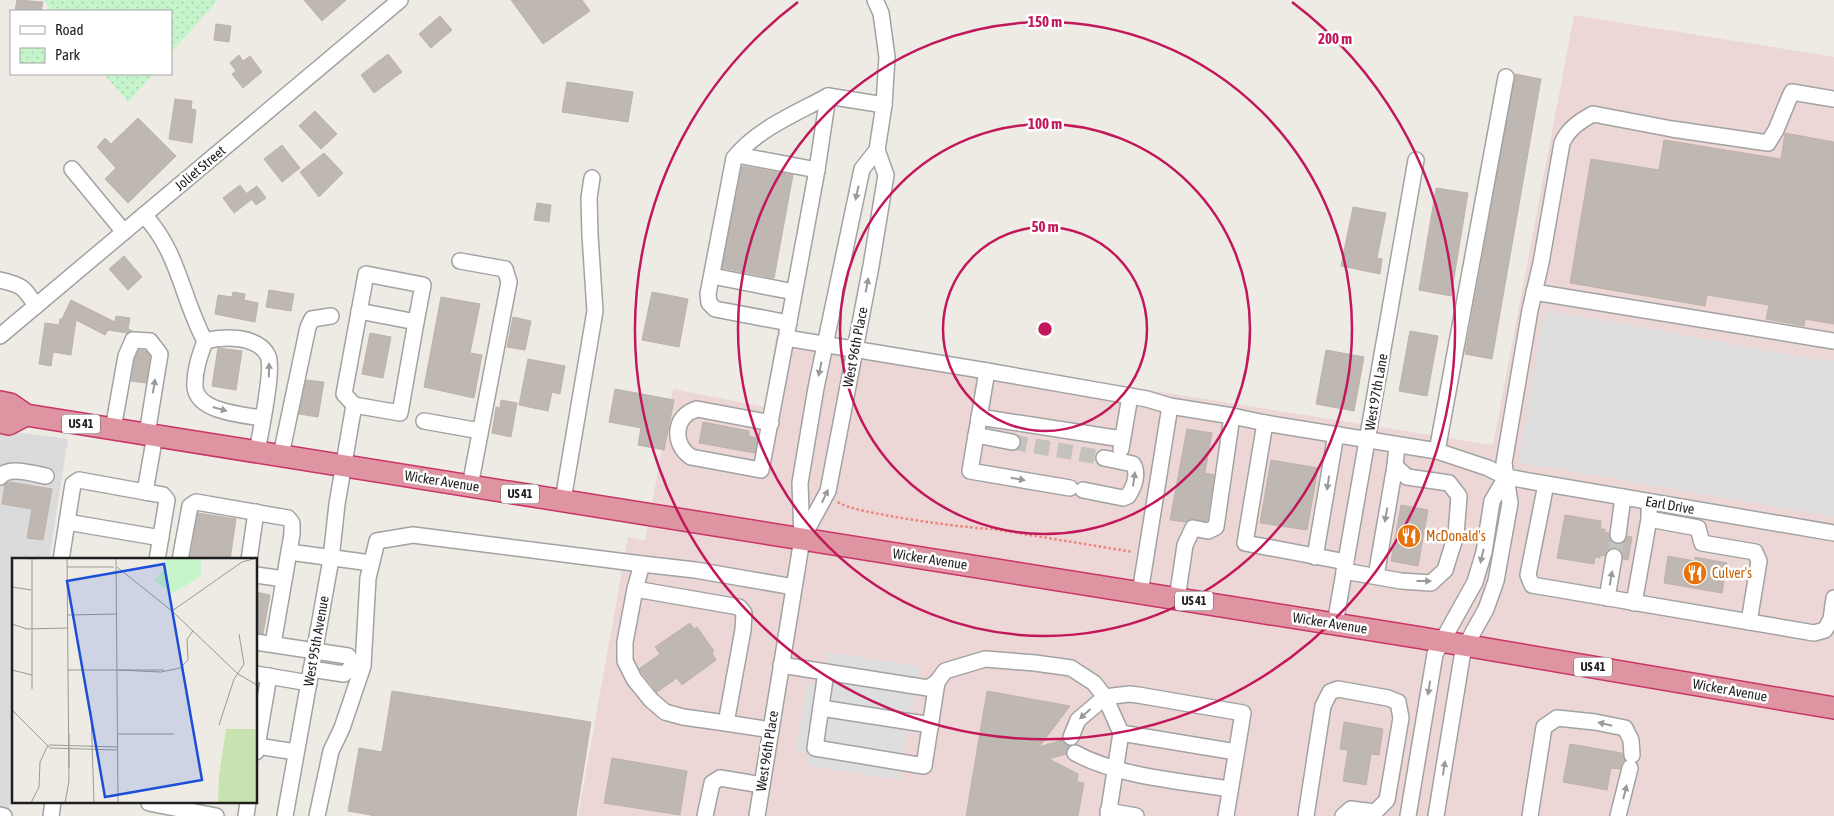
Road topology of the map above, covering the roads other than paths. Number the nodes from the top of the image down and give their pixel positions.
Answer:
1 (875, 0) edge
2 (397, 1) edge
3 (1506, 77) dead end
4 (828, 96) junction
5 (1834, 99) edge
6 (884, 106) junction
7 (877, 150) junction
8 (737, 155) junction
9 (1416, 160) dead end
10 (72, 169) dead end
11 (817, 170) junction
12 (592, 178) dead end
13 (144, 216) junction
14 (124, 232) junction
15 (460, 261) dead end
16 (712, 276) junction
17 (0, 280) edge
18 (794, 292) junction
19 (1534, 292) junction
20 (36, 306) junction
21 (362, 312) junction
22 (331, 316) dead end
23 (416, 322) junction
24 (789, 323) junction
25 (0, 336) edge
26 (786, 338) junction
27 (205, 341) junction
28 (1834, 341) edge
29 (825, 346) junction
30 (855, 350) junction
31 (987, 371) junction
32 (1130, 396) junction
33 (0, 402) edge
34 (354, 404) junction
35 (1170, 406) junction
36 (26, 415) junction
37 (1232, 416) junction
38 (979, 417) junction
39 (262, 418) junction
40 (424, 420) dead end
41 (0, 422) edge
42 (770, 423) junction
43 (1265, 423) junction
44 (112, 429) junction
45 (480, 431) junction
46 (1336, 434) junction
47 (151, 435) junction
48 (976, 435) junction
49 (1122, 439) junction
50 (1367, 440) junction
51 (1012, 442) tunnel mouth
52 (1397, 444) junction
53 (1436, 451) junction
54 (257, 452) junction
55 (280, 456) junction
56 (343, 465) junction
57 (1395, 466) junction
58 (46, 476) dead end
59 (0, 477) edge
60 (1506, 477) junction
61 (1546, 484) junction
62 (470, 486) junction
63 (145, 492) junction
64 (1623, 497) junction
65 (562, 500) junction
66 (1649, 501) junction
67 (256, 512) junction
68 (1649, 519) junction
69 (67, 522) junction
70 (1834, 533) edge
71 (1618, 534) tunnel mouth
72 (161, 538) junction
73 (802, 539) junction
74 (289, 552) junction
75 (1315, 557) junction
76 (61, 558) edge
77 (157, 558) edge
78 (180, 558) edge
79 (249, 558) edge
80 (1614, 558) tunnel mouth
81 (330, 559) junction
82 (371, 563) junction
83 (642, 564) junction
84 (1345, 567) junction
85 (258, 574) edge
86 (1376, 576) junction
87 (284, 579) junction
88 (794, 587) junction
89 (635, 589) junction
90 (1140, 593) junction
91 (1607, 598) junction
92 (1834, 598) edge
93 (1177, 599) junction
94 (1634, 603) junction
95 (1748, 622) junction
96 (1335, 624) junction
97 (1441, 641) junction
98 (258, 642) edge
99 (273, 644) junction
100 (1466, 645) junction
101 (314, 650) junction
102 (781, 664) junction
103 (358, 666) junction
104 (826, 672) junction
105 (262, 675) edge
106 (310, 676) junction
107 (937, 682) junction
108 (1105, 697) junction
109 (821, 708) junction
110 (1834, 708) edge
111 (726, 722) junction
112 (931, 725) junction
113 (770, 730) junction
114 (1121, 733) junction
115 (258, 734) edge
116 (1071, 737) dead end
117 (258, 749) edge
118 (296, 752) junction
119 (1236, 752) junction
120 (1075, 753) dead end
121 (1115, 770) junction
122 (762, 785) junction
123 (1230, 789) junction
124 (148, 807) edge
125 (1108, 814) edge
126 (0, 815) edge
127 (4, 816) edge
128 (216, 816) edge
129 (285, 816) edge
130 (317, 816) edge
131 (705, 816) edge
132 (756, 816) edge
133 (1136, 816) edge
134 (1226, 816) edge
135 (1306, 816) edge
136 (1343, 816) edge
137 (1408, 816) edge
138 (1436, 816) edge
139 (1530, 816) edge
140 (1618, 816) edge

1 - 6 street, West 96th Place
2 - 13 street, Joliet Street
3 - 53 street
4 - 6 street
4 - 8 street
4 - 11 street
5 - 19 street
6 - 7 street, West 96th Place
7 -> 29 street, West 96th Place
30 -> 7 street, West 96th Place
8 - 11 street
8 - 16 street
9 - 50 street, West 97th Lane
10 - 14 street
11 - 18 street
12 - 65 street
13 - 14 street, Joliet Street
13 - 27 street
14 - 20 street, Joliet Street
15 - 45 street
16 - 18 street
16 - 24 street
17 - 20 street
18 - 24 street
19 - 28 street
19 - 60 street
20 - 25 street, Joliet Street
21 - 23 street
21 - 23 street
21 - 34 street
22 - 55 street
23 - 34 street
24 - 26 street
26 - 29 street, Earl Drive
26 - 42 street
27 -> 39 street
39 -> 27 street
29 - 30 street, Earl Drive
29 -> 73 street, West 96th Place
30 - 31 street, Earl Drive
73 -> 30 street, West 96th Place
31 - 32 street, Earl Drive
31 - 38 street
32 - 35 street, Earl Drive
32 - 49 street
33 - 36 highway, Wicker Avenue / US 41
34 - 56 street, West 95th Avenue
35 - 37 street, Earl Drive
35 - 90 street
36 - 41 highway, Wicker Avenue / US 41
36 - 44 highway, Wicker Avenue / US 41
37 - 43 street, Earl Drive
37 - 93 street
38 - 48 street
38 - 49 street
39 - 54 street
40 - 45 street
42 - 42 street
43 - 46 street, Earl Drive
43 - 75 street
44 - 47 highway, Wicker Avenue / US 41
47 -> 44 street
45 - 62 street
46 - 50 street, Earl Drive
46 -> 75 street
47 - 54 highway, Wicker Avenue / US 41
47 - 63 street
48 -> 49 street
48 - 51 street
50 - 52 street, Earl Drive
50 - 84 street, West 97th Lane
52 - 53 street, Earl Drive
52 - 57 street
53 - 60 street, Earl Drive
54 - 55 highway, Wicker Avenue / US 41
55 - 56 highway, Wicker Avenue / US 41
56 - 62 highway, Wicker Avenue / US 41
56 - 81 street, West 95th Avenue
57 -> 86 street
86 -> 57 street
58 - 59 street
60 - 61 street, Earl Drive
60 -> 97 street
60 - 100 street
61 - 64 street, Earl Drive
61 - 91 street
62 - 65 highway, Wicker Avenue / US 41
63 - 69 street
63 - 72 street
64 - 66 street, Earl Drive
64 - 71 street
65 - 73 highway, Wicker Avenue / US 41
66 - 68 street
66 - 70 street, Earl Drive
67 - 74 street
67 - 78 street
67 - 79 street
68 - 94 street
68 - 95 street
69 - 72 street
69 - 76 street
72 - 77 street
73 - 88 street, West 96th Place
73 - 90 highway, Wicker Avenue / US 41
74 - 81 street
74 - 87 street
75 - 84 street
91 -> 80 street
81 - 82 street
81 - 101 street, West 95th Avenue
82 - 83 street
82 - 103 street
83 - 88 street
83 - 89 street
84 - 86 street
84 - 96 street, West 97th Lane
85 - 87 street
87 - 99 street
88 - 102 street, West 96th Place
89 - 111 street
89 - 111 street
90 - 93 highway, Wicker Avenue / US 41
91 - 94 street
92 - 95 street
93 - 96 highway, Wicker Avenue / US 41
94 - 95 street
96 - 97 highway, Wicker Avenue / US 41
97 - 100 highway, Wicker Avenue / US 41
97 -> 137 street
98 - 99 street
99 - 101 street
100 - 110 highway, Wicker Avenue / US 41
138 -> 100 street
101 - 103 street
101 - 106 street, West 95th Avenue
102 - 104 street
102 - 113 street, West 96th Place
103 - 106 street
103 - 130 street
104 - 107 street
104 - 109 street
105 - 106 street
105 - 115 street
106 - 118 street, West 95th Avenue
107 - 108 street
107 - 112 street
108 - 114 street
108 -> 116 street
108 - 119 street
109 - 112 street
109 - 112 street
111 - 113 street
113 - 122 street, West 96th Place
114 - 119 street
114 - 121 street
117 - 118 street
118 - 129 street, West 95th Avenue
119 - 123 street
120 - 121 street
121 - 123 street
121 - 125 street
122 - 131 street
122 - 132 street, West 96th Place
123 - 134 street
124 - 128 street
125 - 133 street
126 - 127 street
135 - 136 street
140 -> 139 street

